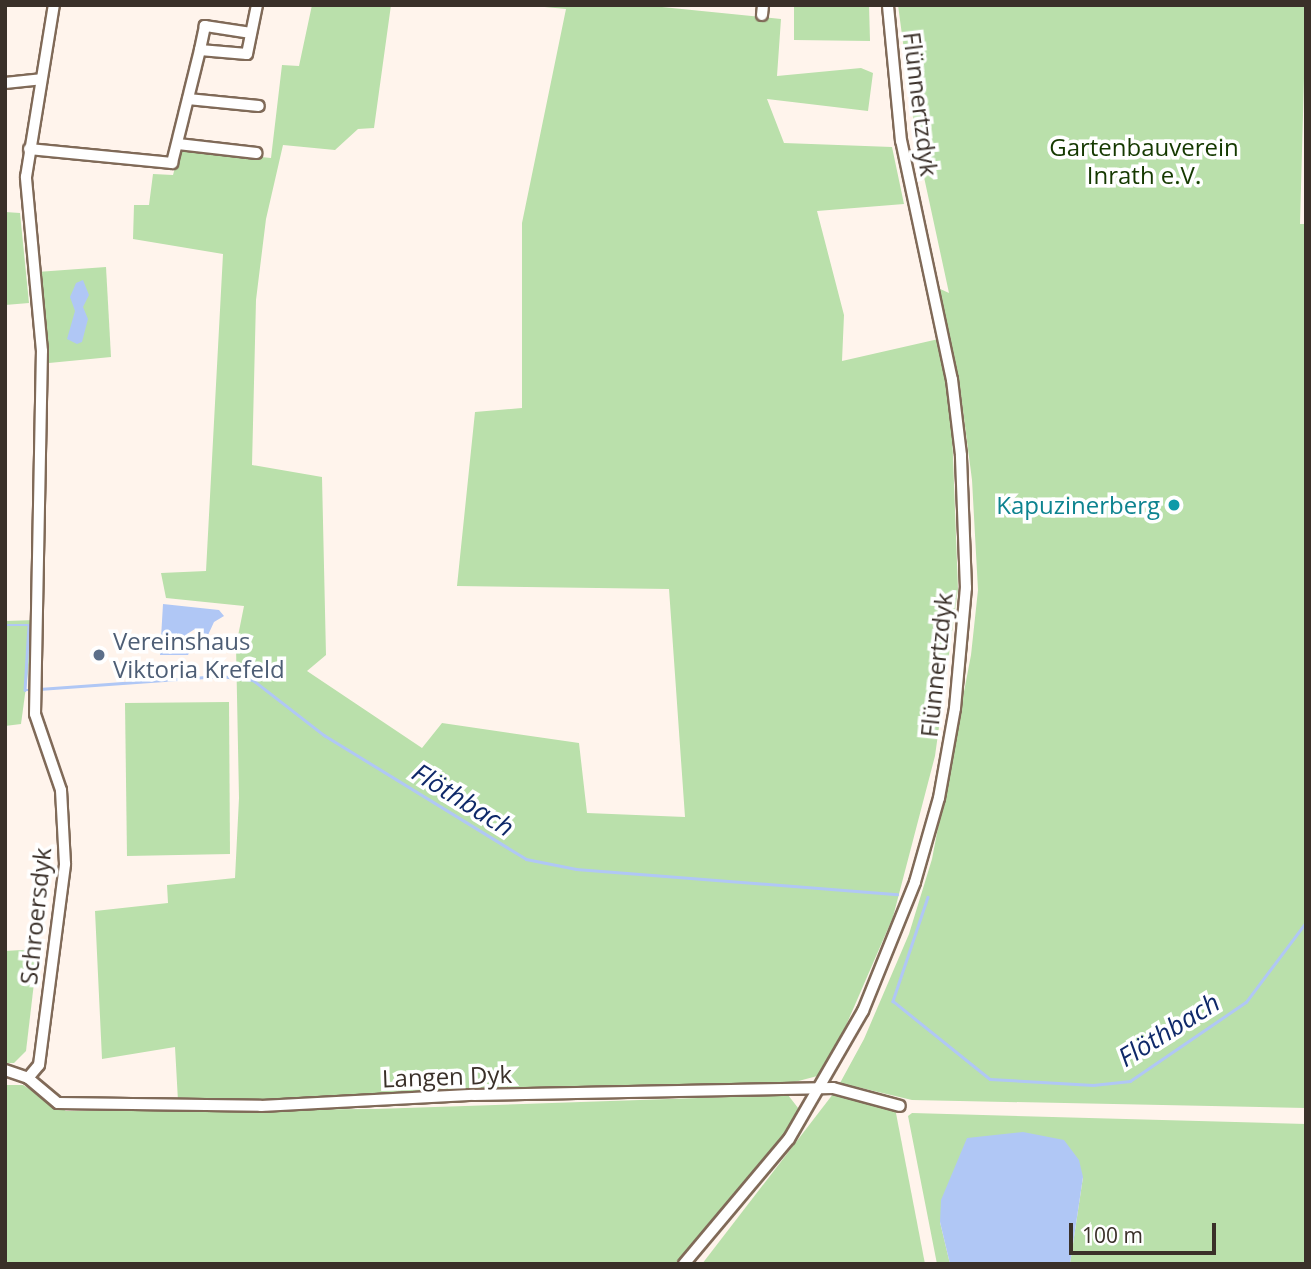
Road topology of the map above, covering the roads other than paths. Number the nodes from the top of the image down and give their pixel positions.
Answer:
1 (54, 5) edge
2 (257, 5) edge
3 (888, 5) edge
4 (251, 33) junction
5 (200, 50) junction
6 (41, 79) junction
7 (5, 83) edge
8 (188, 99) junction
9 (259, 106) dead end
10 (178, 144) junction
11 (29, 149) junction
12 (256, 153) dead end
13 (5, 1070) edge
14 (28, 1078) junction
15 (822, 1088) junction
16 (900, 1106) dead end
17 (684, 1264) edge

1 - 6 street, Schroersdyk
2 - 4 street
3 - 15 street, Flünnertzdyk
4 - 5 street
4 - 5 street
5 - 8 street
6 - 7 street
6 - 11 street, Schroersdyk
8 - 9 street
8 - 10 street
10 - 11 street
10 - 12 street
11 - 14 street, Schroersdyk
13 - 14 street, Langen Dyk
14 - 15 street, Langen Dyk
15 - 16 street, Langen Dyk
15 - 17 street, Flünnertzdyk

